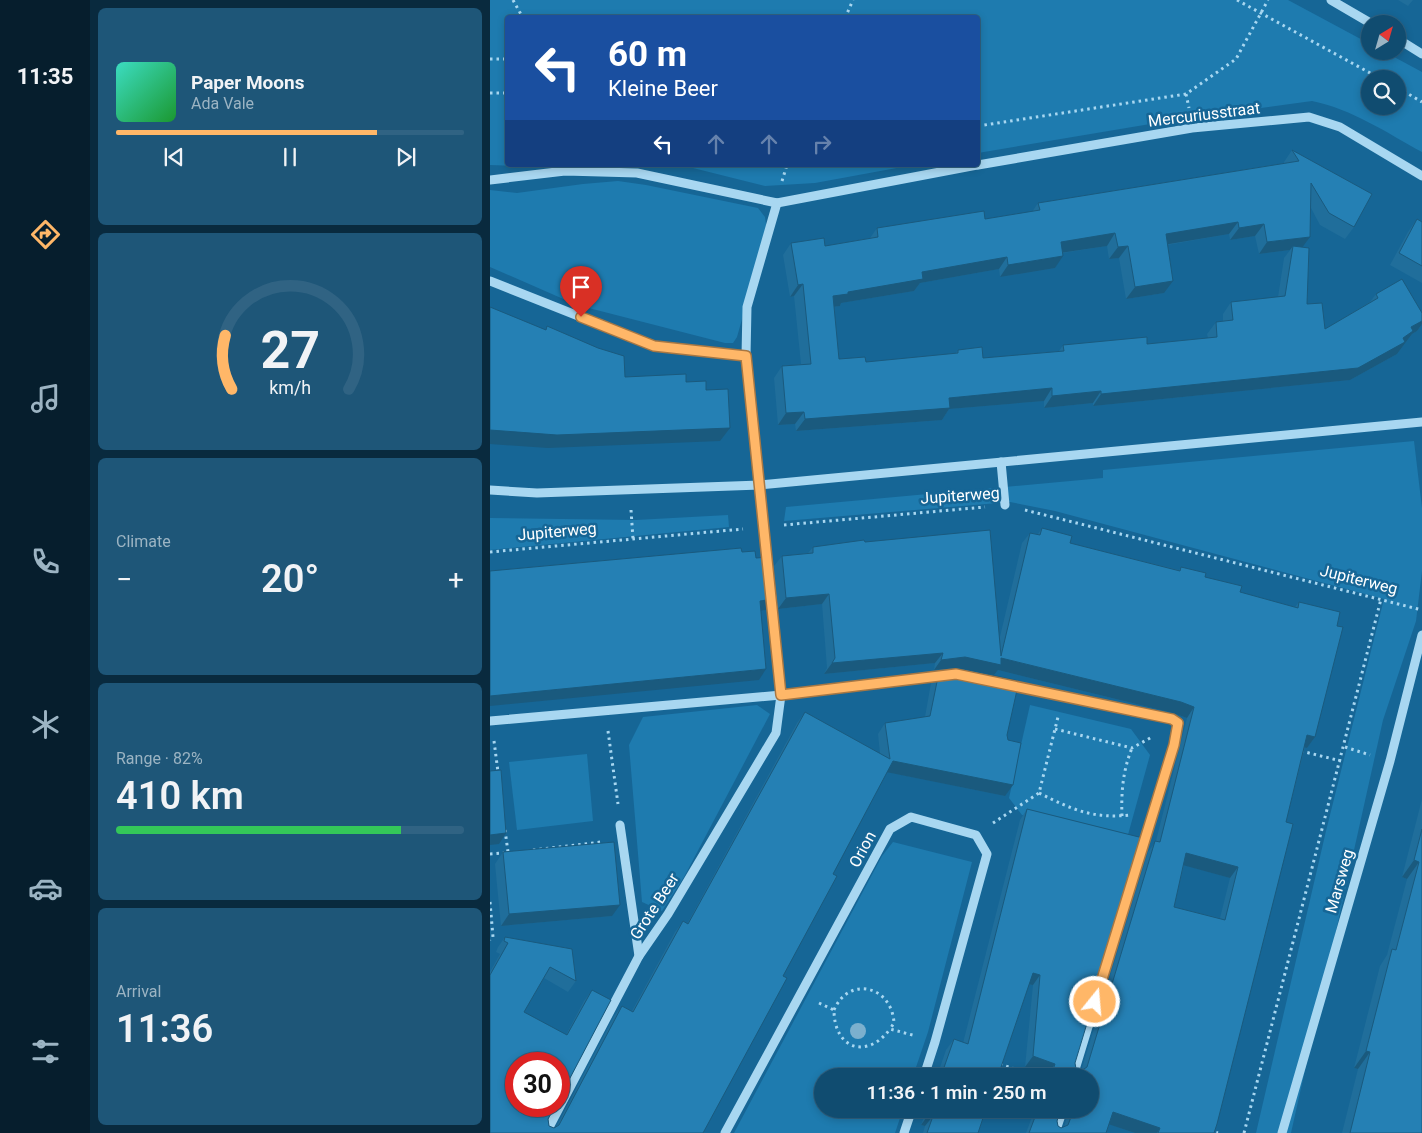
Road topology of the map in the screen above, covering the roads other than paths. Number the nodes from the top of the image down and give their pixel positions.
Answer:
1 (1332, 0) edge
2 (1361, 17) edge
3 (1406, 44) edge
4 (1422, 54) edge
5 (980, 164) edge
6 (966, 167) edge
7 (1422, 176) edge
8 (490, 180) edge
9 (776, 203) junction
10 (490, 281) edge
11 (746, 356) junction
12 (1422, 422) edge
13 (1001, 462) junction
14 (760, 485) junction
15 (490, 490) edge
16 (1005, 505) road end
17 (1422, 635) edge
18 (956, 674) edge
19 (1000, 684) edge
20 (781, 695) junction
21 (491, 721) edge
22 (620, 825) road end
23 (639, 956) junction
24 (927, 1068) edge
25 (1075, 1068) edge
26 (909, 1118) edge
27 (1060, 1118) edge
28 (546, 1133) edge
29 (725, 1133) edge
30 (904, 1133) edge
31 (1055, 1133) edge
32 (1282, 1133) edge

1 - 2 street
3 - 4 street
5 - 7 street, Mercuriusstraat
6 - 9 street, Mercuriusstraat
8 - 9 street, Mercuriusstraat
9 - 11 street
10 - 11 street
11 - 14 street
12 - 13 street, Jupiterweg
13 - 14 street, Jupiterweg
13 - 16 street
14 - 15 street, Jupiterweg
14 - 20 street, Grote Beer
17 - 32 street, Marsweg
18 - 20 street
19 - 25 street
20 - 21 street
20 - 23 street, Grote Beer
22 - 23 street
23 - 28 street, Grote Beer
24 - 29 street, Orion
26 - 30 street
27 - 31 street

